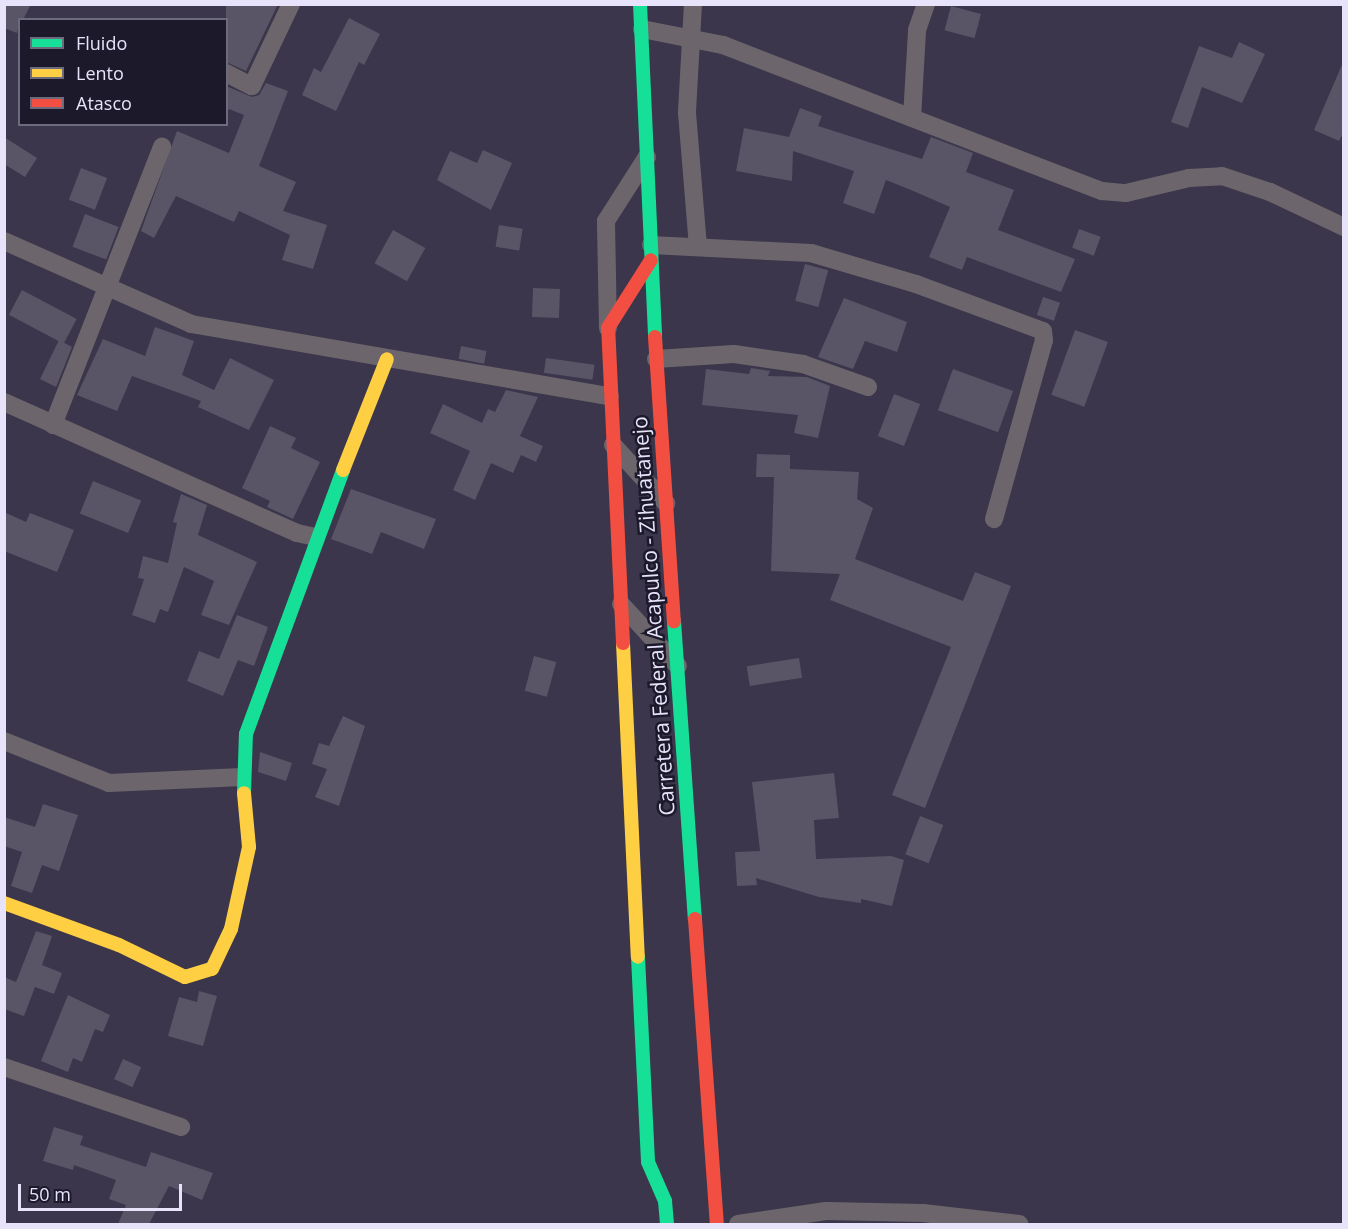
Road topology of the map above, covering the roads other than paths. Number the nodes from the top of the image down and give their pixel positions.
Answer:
1 (291, 4) edge
2 (640, 4) edge
3 (693, 4) edge
4 (926, 4) edge
5 (642, 29) junction
6 (692, 40) junction
7 (228, 74) edge
8 (912, 118) junction
9 (162, 147) dead end
10 (648, 156) junction
11 (1344, 227) edge
12 (4, 241) edge
13 (698, 247) junction
14 (651, 252) junction
15 (106, 286) junction
16 (608, 328) junction
17 (387, 359) junction
18 (656, 359) junction
19 (868, 387) dead end
20 (610, 396) junction
21 (4, 402) edge
22 (53, 425) junction
23 (613, 445) junction
24 (666, 504) junction
25 (994, 519) dead end
26 (316, 537) junction
27 (621, 604) junction
28 (678, 666) junction
29 (4, 741) edge
30 (242, 777) junction
31 (4, 903) edge
32 (4, 1067) edge
33 (181, 1127) dead end
34 (878, 1218) edge
35 (667, 1224) edge
36 (717, 1224) edge
37 (738, 1224) edge
38 (1019, 1224) edge

1 - 7 street
2 - 5 street, Carretera Federal Acapulco - Zihuatanejo
3 - 6 street
4 - 8 street
5 - 6 street
5 - 10 street, Carretera Federal Acapulco - Zihuatanejo
6 - 8 street
6 - 13 street
8 - 11 street
9 - 15 street
10 - 14 street, Carretera Federal Acapulco - Zihuatanejo
10 - 16 street
12 - 15 street
13 - 14 street
13 - 25 street
14 - 16 street
14 - 18 street, Carretera Federal Acapulco - Zihuatanejo
15 - 17 street
15 - 22 street
16 - 20 street
17 - 20 street
17 - 26 street
18 - 19 street
18 - 24 street, Carretera Federal Acapulco - Zihuatanejo
20 - 23 street
21 - 22 street
22 - 26 street
23 - 24 street
23 - 27 street
24 - 28 street, Carretera Federal Acapulco - Zihuatanejo
26 - 30 street
27 - 28 street
27 - 35 street
28 - 36 street, Carretera Federal Acapulco - Zihuatanejo
29 - 30 street
30 - 31 street
32 - 33 street
34 - 37 street
34 - 38 street

